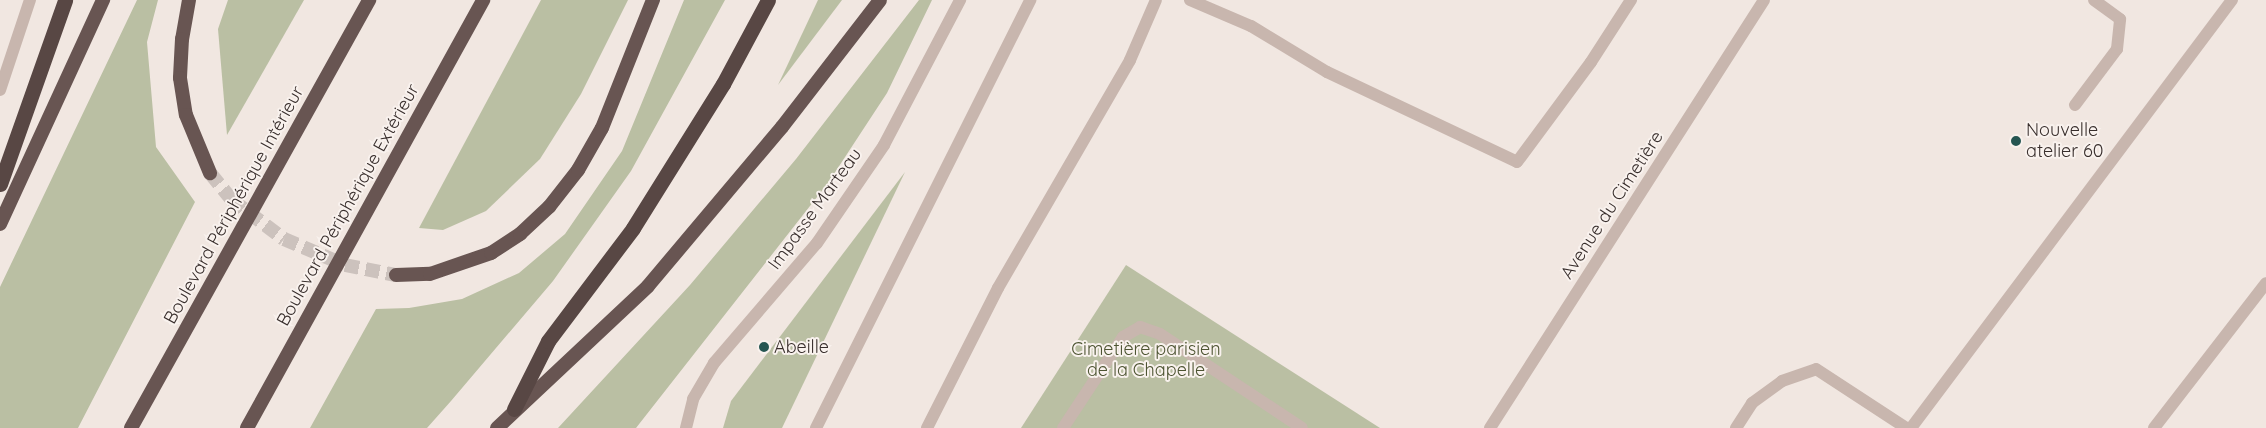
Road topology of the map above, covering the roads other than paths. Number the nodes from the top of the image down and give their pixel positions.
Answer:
1 (30, 0) edge
2 (65, 0) edge
3 (104, 0) edge
4 (189, 0) edge
5 (369, 0) edge
6 (483, 0) edge
7 (653, 0) edge
8 (768, 0) edge
9 (880, 0) edge
10 (960, 0) edge
11 (1030, 0) edge
12 (1156, 0) edge
13 (1190, 0) edge
14 (1632, 0) edge
15 (1764, 0) edge
16 (2094, 0) edge
17 (2232, 0) edge
18 (0, 90) edge
19 (2075, 105) dead end
20 (210, 172) tunnel mouth
21 (0, 184) edge
22 (0, 224) edge
23 (396, 275) tunnel mouth
24 (2266, 283) edge
25 (514, 409) junction
26 (131, 428) edge
27 (247, 428) edge
28 (497, 428) edge
29 (686, 428) edge
30 (816, 428) edge
31 (927, 428) edge
32 (1063, 428) edge
33 (1302, 428) edge
34 (1490, 428) edge
35 (1736, 428) edge
36 (1906, 428) edge
37 (1911, 428) edge
38 (2154, 428) edge

1 - 18 street
2 - 21 highway
3 - 22 highway
4 - 20 highway
5 - 26 highway, Boulevard Périphérique Intérieur
6 - 27 highway, Boulevard Périphérique Extérieur
7 - 23 highway
8 - 25 highway
9 - 25 highway
10 - 29 street, Impasse Marteau
11 - 30 street
12 - 31 street
13 - 14 street
15 - 34 street, Avenue du Cimetière
16 - 19 street
17 - 37 street
24 - 38 street
25 - 28 highway
32 - 33 street
35 - 36 street

